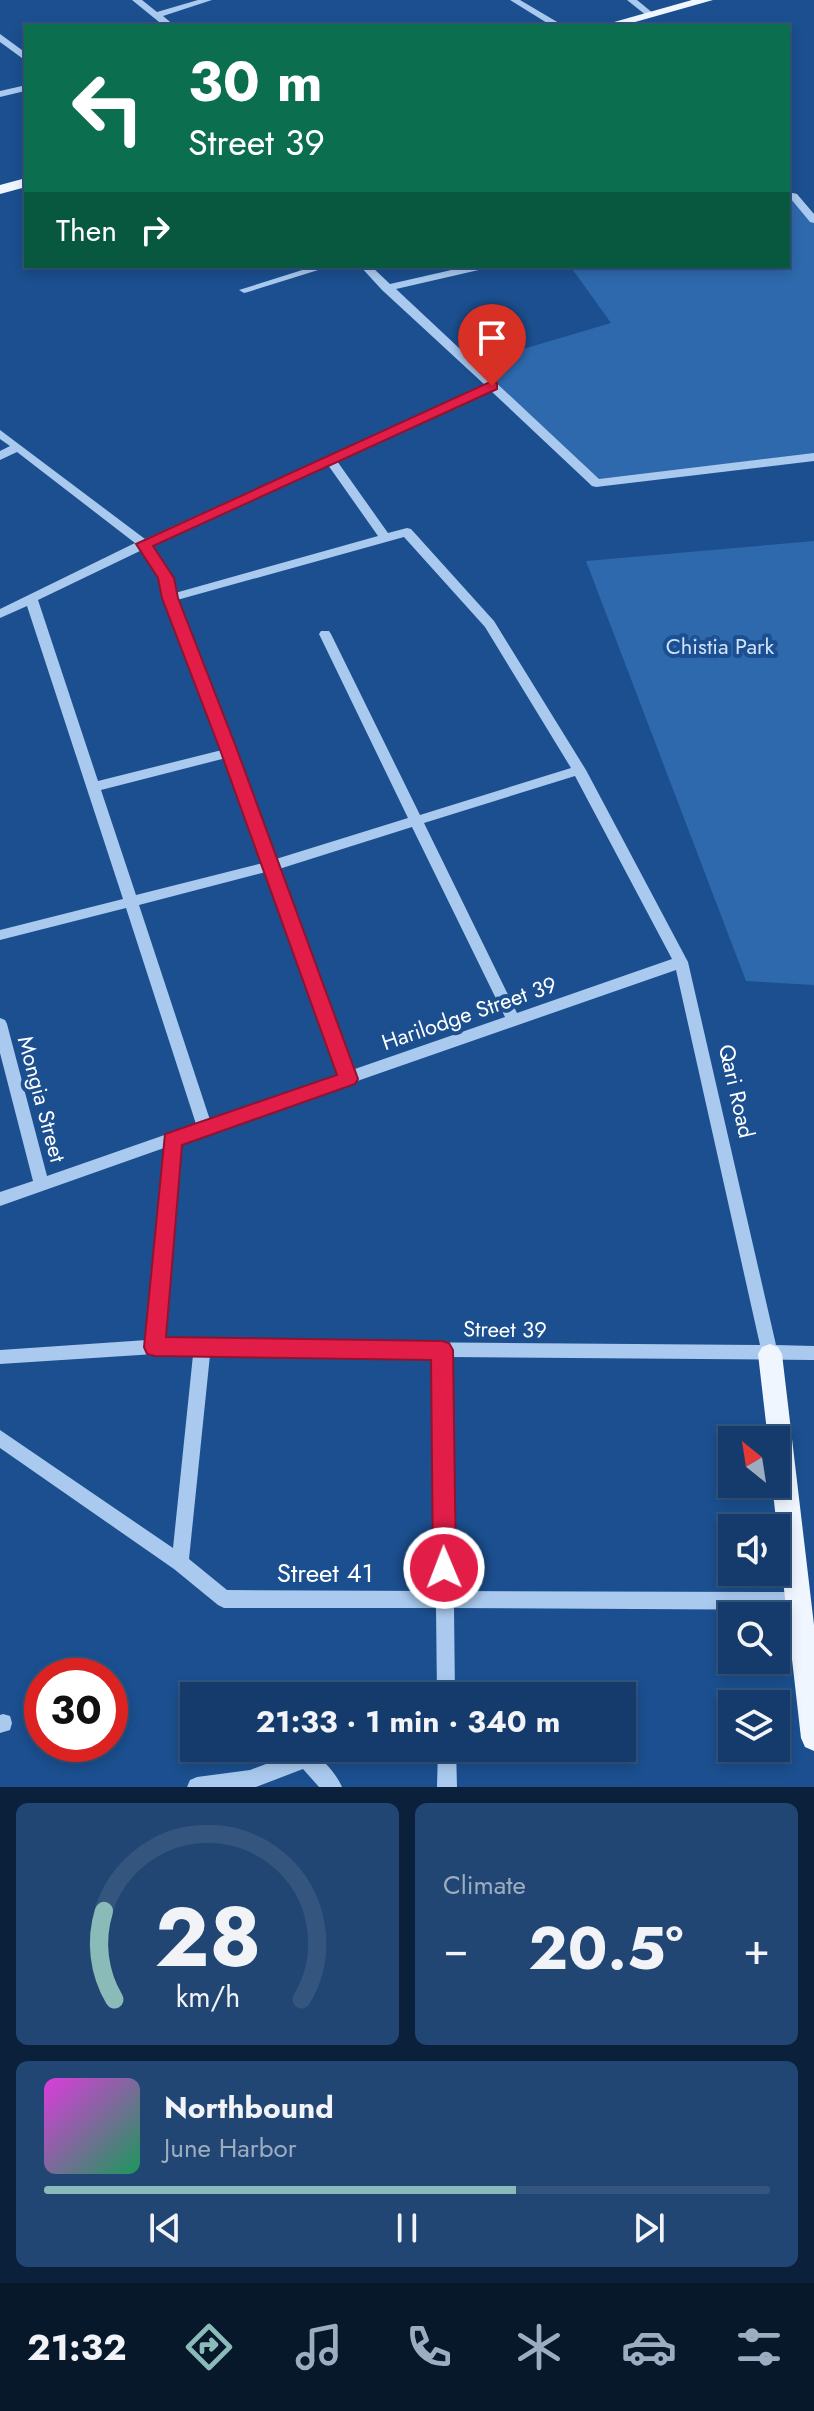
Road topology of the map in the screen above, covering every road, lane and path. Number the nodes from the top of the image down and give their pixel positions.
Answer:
1 (136, 0) edge
2 (208, 0) edge
3 (514, 0) edge
4 (631, 0) edge
5 (707, 0) edge
6 (650, 14) junction
7 (156, 15) junction
8 (636, 23) edge
9 (167, 24) edge
10 (556, 24) edge
11 (0, 37) edge
12 (24, 56) edge
13 (22, 89) dead end
14 (0, 94) edge
15 (24, 183) edge
16 (0, 190) edge
17 (790, 197) edge
18 (814, 220) edge
19 (319, 268) edge
20 (367, 268) edge
21 (474, 268) edge
22 (386, 288) junction
23 (244, 290) dead end
24 (492, 386) junction
25 (0, 433) edge
26 (18, 447) junction
27 (0, 456) edge
28 (814, 457) edge
29 (330, 459) junction
30 (385, 538) junction
31 (144, 544) junction
32 (31, 598) junction
33 (170, 598) junction
34 (0, 614) edge
35 (325, 634) dead end
36 (229, 753) junction
37 (579, 770) junction
38 (93, 787) junction
39 (415, 819) junction
40 (271, 866) junction
41 (130, 900) junction
42 (0, 935) edge
43 (681, 962) junction
44 (514, 1021) junction
45 (0, 1024) edge
46 (348, 1079) junction
47 (205, 1128) junction
48 (172, 1140) junction
49 (42, 1185) junction
50 (0, 1199) edge
51 (155, 1347) junction
52 (202, 1348) junction
53 (442, 1350) junction
54 (814, 1353) edge
55 (770, 1354) junction
56 (0, 1357) edge
57 (0, 1438) edge
58 (180, 1563) junction
59 (445, 1599) junction
60 (798, 1601) junction
61 (446, 1682) edge
62 (814, 1738) edge
63 (447, 1762) edge
64 (197, 1787) edge
65 (332, 1787) edge
66 (447, 1787) edge

1 - 7 street
2 - 7 street
3 - 10 street
4 - 6 street
5 - 6 main road
6 - 8 main road
7 - 9 street
11 - 12 street
13 - 14 street
15 - 16 main road
17 - 18 street
19 - 23 street
20 - 22 street
21 - 22 street
22 - 24 street
24 - 28 street
24 - 29 street
25 - 26 street
26 - 27 street
26 - 31 street
29 - 30 street
29 - 31 street
30 - 33 street
30 - 37 street, Qari Road
31 - 32 street
31 - 33 street
32 - 34 street
32 - 38 street
33 - 36 street
35 - 39 street
36 - 38 street
36 - 40 street
37 - 39 street
37 - 43 street, Qari Road
38 - 41 street
39 - 40 street
39 - 44 street
40 - 41 street
40 - 46 street
41 - 42 street
41 - 47 street
43 - 44 street, Harilodge Street 39
43 - 55 street, Qari Road
44 - 46 street, Harilodge Street 39
45 - 49 street, Mongia Street
46 - 47 street, Harilodge Street 39
47 - 48 street, Harilodge Street 39
48 - 49 street, Harilodge Street 39
48 - 51 street
49 - 50 street, Harilodge Street 39
51 - 52 street, Street 39
51 - 56 street, Street 39
52 - 53 street, Street 39
52 - 58 street
53 - 55 street, Street 39
53 - 59 street
54 - 55 street, Street 39
55 - 60 main road, Qari Road
57 - 58 street, Street 41
58 - 59 street, Street 41
59 - 60 street, Street 41
59 - 61 street
60 - 62 main road, Qari Road
63 - 66 street
64 - 65 street

